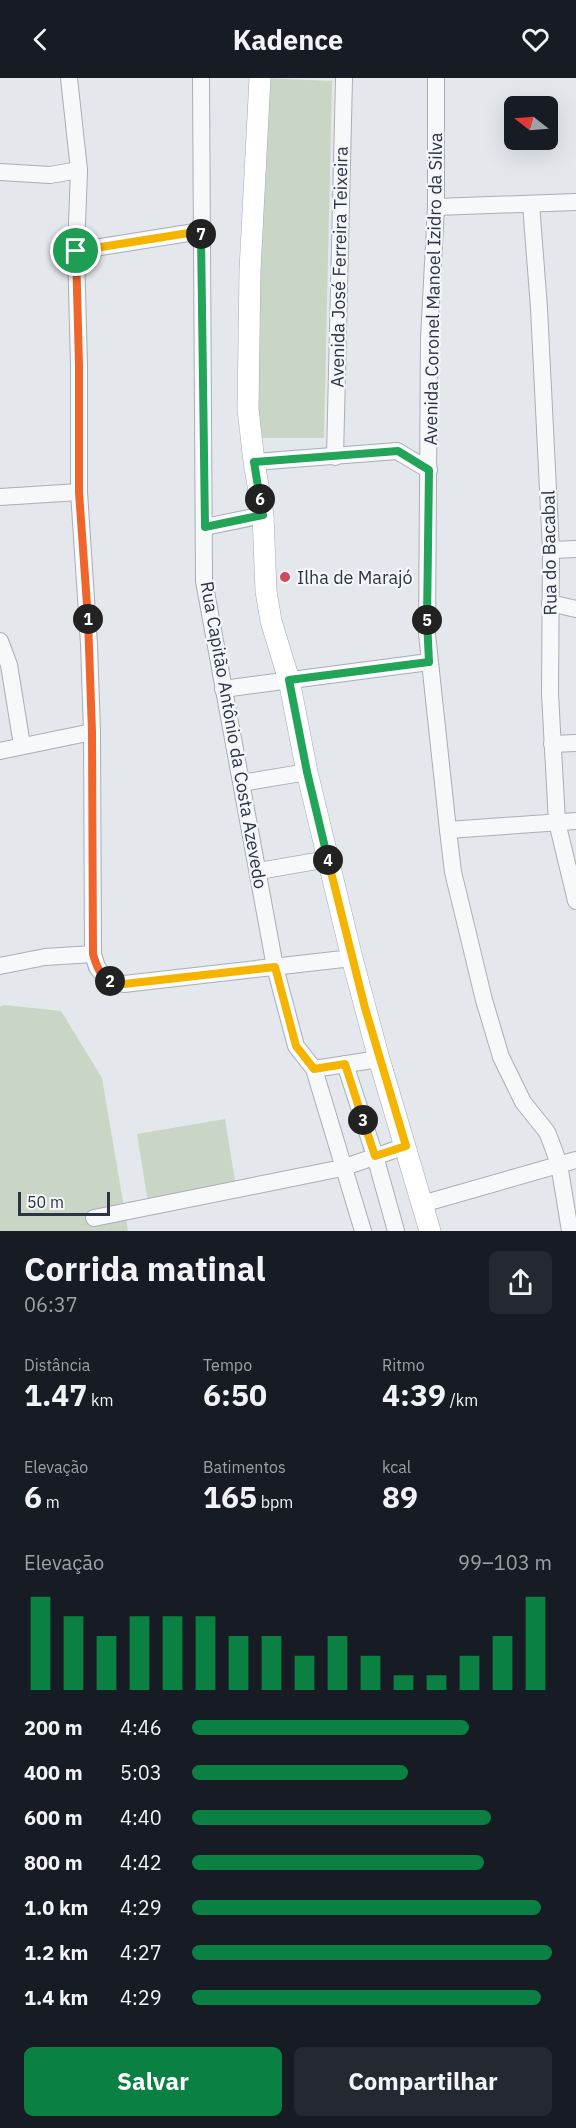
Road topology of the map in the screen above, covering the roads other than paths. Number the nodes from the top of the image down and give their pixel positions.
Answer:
1 (69, 78) edge
2 (201, 78) edge
3 (260, 78) edge
4 (344, 78) edge
5 (436, 78) edge
6 (79, 170) junction
7 (0, 172) edge
8 (576, 202) edge
9 (531, 204) junction
10 (436, 207) junction
11 (201, 231) junction
12 (76, 251) junction
13 (335, 457) junction
14 (254, 462) junction
15 (429, 470) junction
16 (79, 492) junction
17 (0, 497) edge
18 (263, 515) junction
19 (205, 527) junction
20 (576, 549) edge
21 (551, 550) junction
22 (550, 603) junction
23 (576, 609) edge
24 (0, 641) edge
25 (429, 662) junction
26 (289, 680) junction
27 (223, 689) junction
28 (92, 732) junction
29 (576, 743) edge
30 (552, 744) junction
31 (22, 745) junction
32 (0, 751) edge
33 (307, 772) junction
34 (242, 783) junction
35 (576, 821) edge
36 (557, 822) junction
37 (448, 830) junction
38 (328, 859) junction
39 (259, 872) junction
40 (576, 901) edge
41 (352, 958) junction
42 (95, 961) junction
43 (0, 966) edge
44 (275, 967) junction
45 (379, 1059) junction
46 (345, 1064) junction
47 (314, 1069) junction
48 (406, 1146) junction
49 (375, 1156) junction
50 (576, 1160) edge
51 (559, 1164) junction
52 (342, 1168) junction
53 (422, 1204) junction
54 (94, 1218) dead end
55 (572, 1227) edge
56 (363, 1231) edge
57 (396, 1231) edge
58 (430, 1231) edge

1 - 6 street
2 - 11 street, Rua Capitão Antônio da Costa Azevedo
3 - 14 main road
4 - 13 street, Avenida José Ferreira Teixeira
5 - 10 street, Avenida Coronel Manoel Izidro da Silva
6 - 7 street
6 - 12 street
8 - 9 street
9 - 10 street
9 - 21 street, Rua do Bacabal
10 - 15 street, Avenida Coronel Manoel Izidro da Silva
11 - 12 street
11 - 19 street, Rua Capitão Antônio da Costa Azevedo
12 - 16 street
13 - 14 street
13 - 15 street
14 - 18 main road
15 - 25 street, Avenida Coronel Manoel Izidro da Silva
16 - 17 street
16 - 28 street
18 - 19 street
18 - 26 main road
19 - 27 street, Rua Capitão Antônio da Costa Azevedo
20 - 21 street
21 - 22 street, Rua do Bacabal
22 - 23 street
22 - 30 street, Rua do Bacabal
24 - 31 street
25 - 26 street
25 - 37 street, Avenida Coronel Manoel Izidro da Silva
26 - 27 street
26 - 33 main road
27 - 34 street, Rua Capitão Antônio da Costa Azevedo
28 - 31 street
28 - 42 street
29 - 30 street
30 - 36 street, Rua do Bacabal
31 - 32 street
33 - 34 street
33 - 38 main road
34 - 39 street, Rua Capitão Antônio da Costa Azevedo
35 - 36 street
36 - 37 street
36 - 40 street, Rua do Bacabal
37 - 51 street, Avenida Coronel Manoel Izidro da Silva
38 - 39 street
38 - 41 main road
39 - 44 street, Rua Capitão Antônio da Costa Azevedo
41 - 44 street
41 - 45 main road
42 - 43 street
42 - 44 street
44 - 47 street, Rua Capitão Antônio da Costa Azevedo
45 - 46 street
45 - 48 main road
46 - 47 street
46 - 49 street
47 - 52 street, Rua Capitão Antônio da Costa Azevedo
48 - 49 street
48 - 53 main road
49 - 52 street
49 - 57 street
50 - 51 street
51 - 53 street
51 - 55 street, Avenida Coronel Manoel Izidro da Silva
52 - 54 street
52 - 56 street, Rua Capitão Antônio da Costa Azevedo
53 - 58 main road

